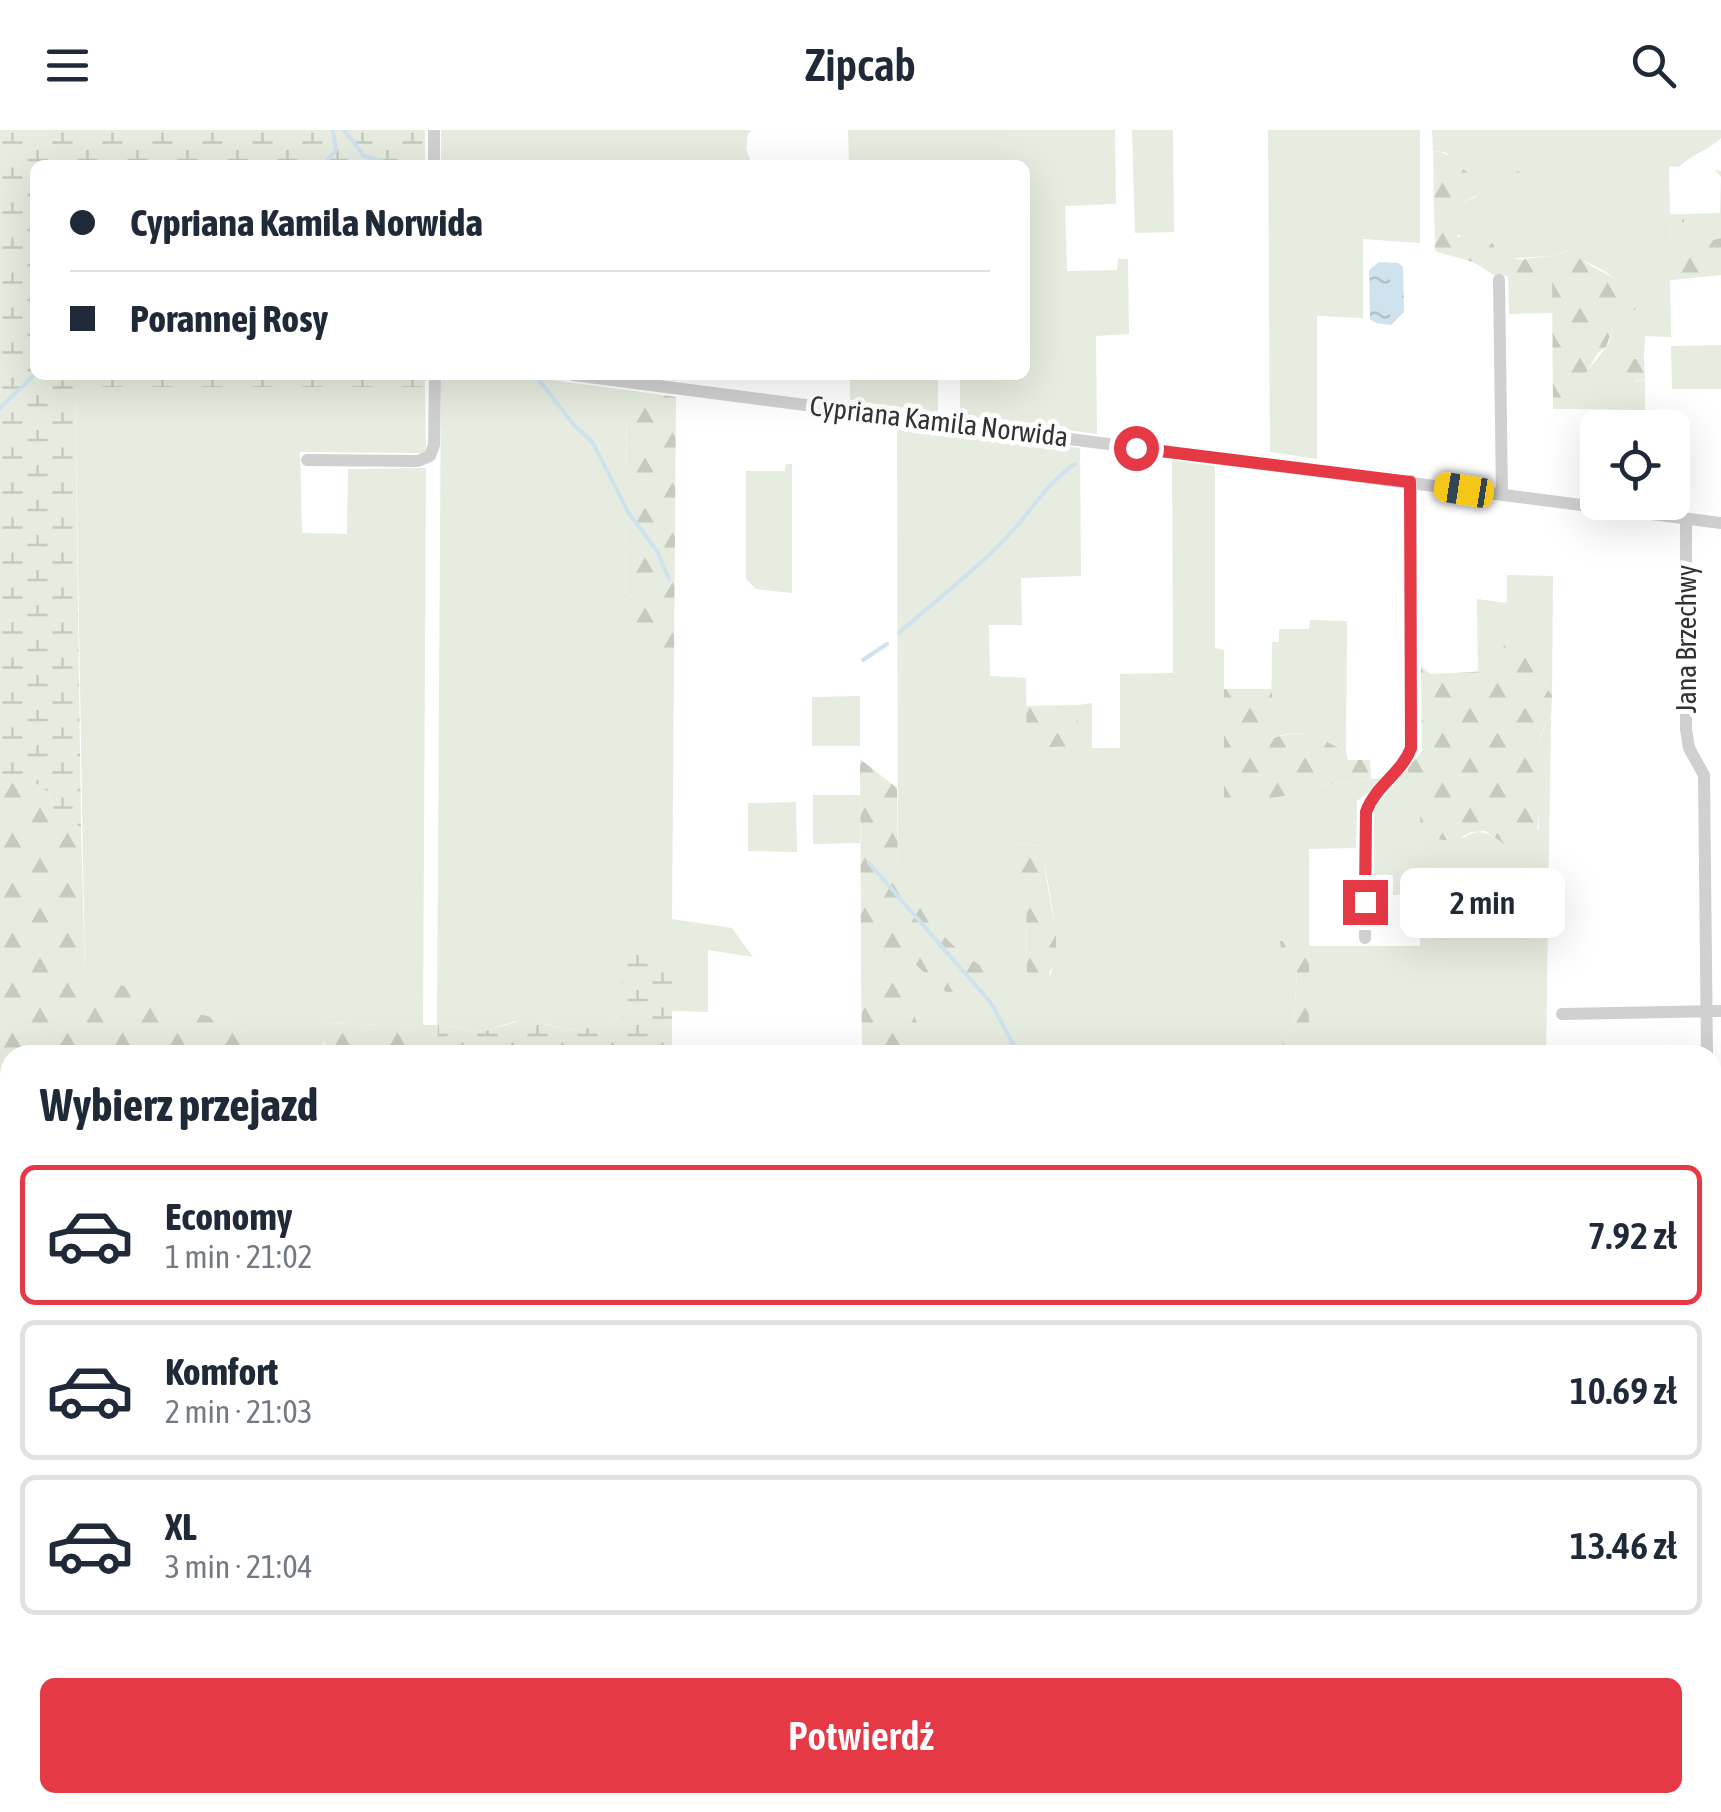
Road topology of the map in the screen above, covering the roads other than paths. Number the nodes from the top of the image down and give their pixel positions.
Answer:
1 (434, 130) edge
2 (434, 160) edge
3 (1499, 280) dead end
4 (435, 380) edge
5 (612, 380) edge
6 (307, 460) dead end
7 (1410, 482) junction
8 (1502, 495) junction
9 (1580, 505) edge
10 (1690, 519) edge
11 (1686, 520) edge
12 (1721, 523) edge
13 (1365, 938) dead end
14 (1714, 1011) edge
15 (1562, 1014) dead end
16 (1709, 1045) edge

1 - 2 street
3 - 8 street
4 - 6 street
5 - 7 street, Cypriana Kamila Norwida
7 - 8 street, Cypriana Kamila Norwida
7 - 13 street
8 - 9 street, Cypriana Kamila Norwida
10 - 12 street, Cypriana Kamila Norwida
11 - 14 street, Jana Brzechwy
14 - 15 street
14 - 16 street, Jana Brzechwy

